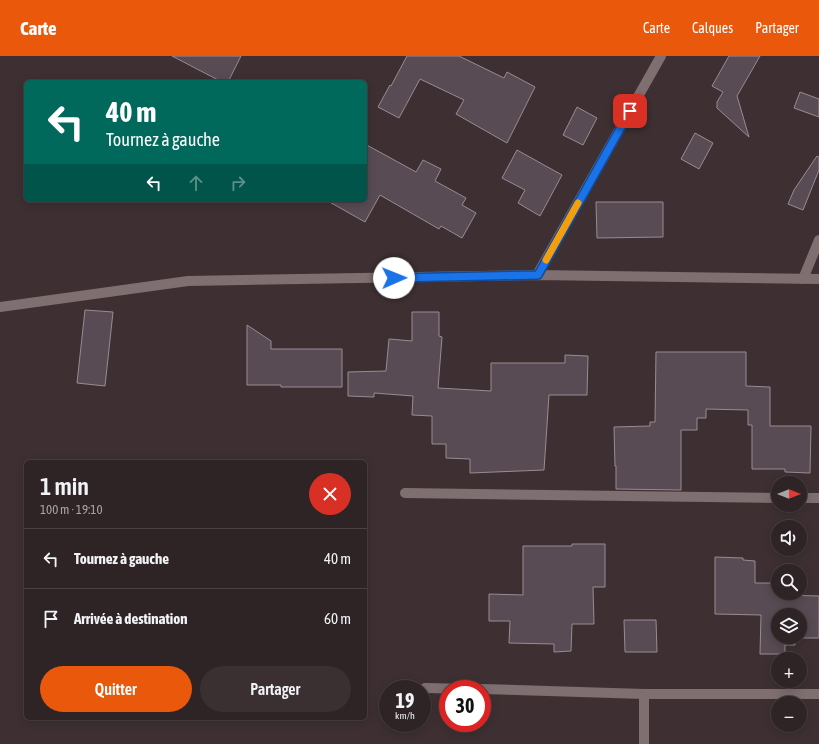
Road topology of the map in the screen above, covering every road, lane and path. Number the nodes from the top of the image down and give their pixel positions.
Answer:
1 (661, 56) edge
2 (819, 240) edge
3 (538, 275) junction
4 (803, 279) junction
5 (819, 279) edge
6 (0, 307) edge
7 (405, 493) dead end
8 (771, 498) edge
9 (807, 498) edge
10 (819, 498) edge
11 (491, 689) edge
12 (644, 694) junction
13 (819, 694) edge
14 (644, 744) edge

1 - 3 street
2 - 4 street
3 - 4 street
3 - 6 street
4 - 5 street
7 - 8 street
9 - 10 street
11 - 12 street
12 - 13 street
12 - 14 street

